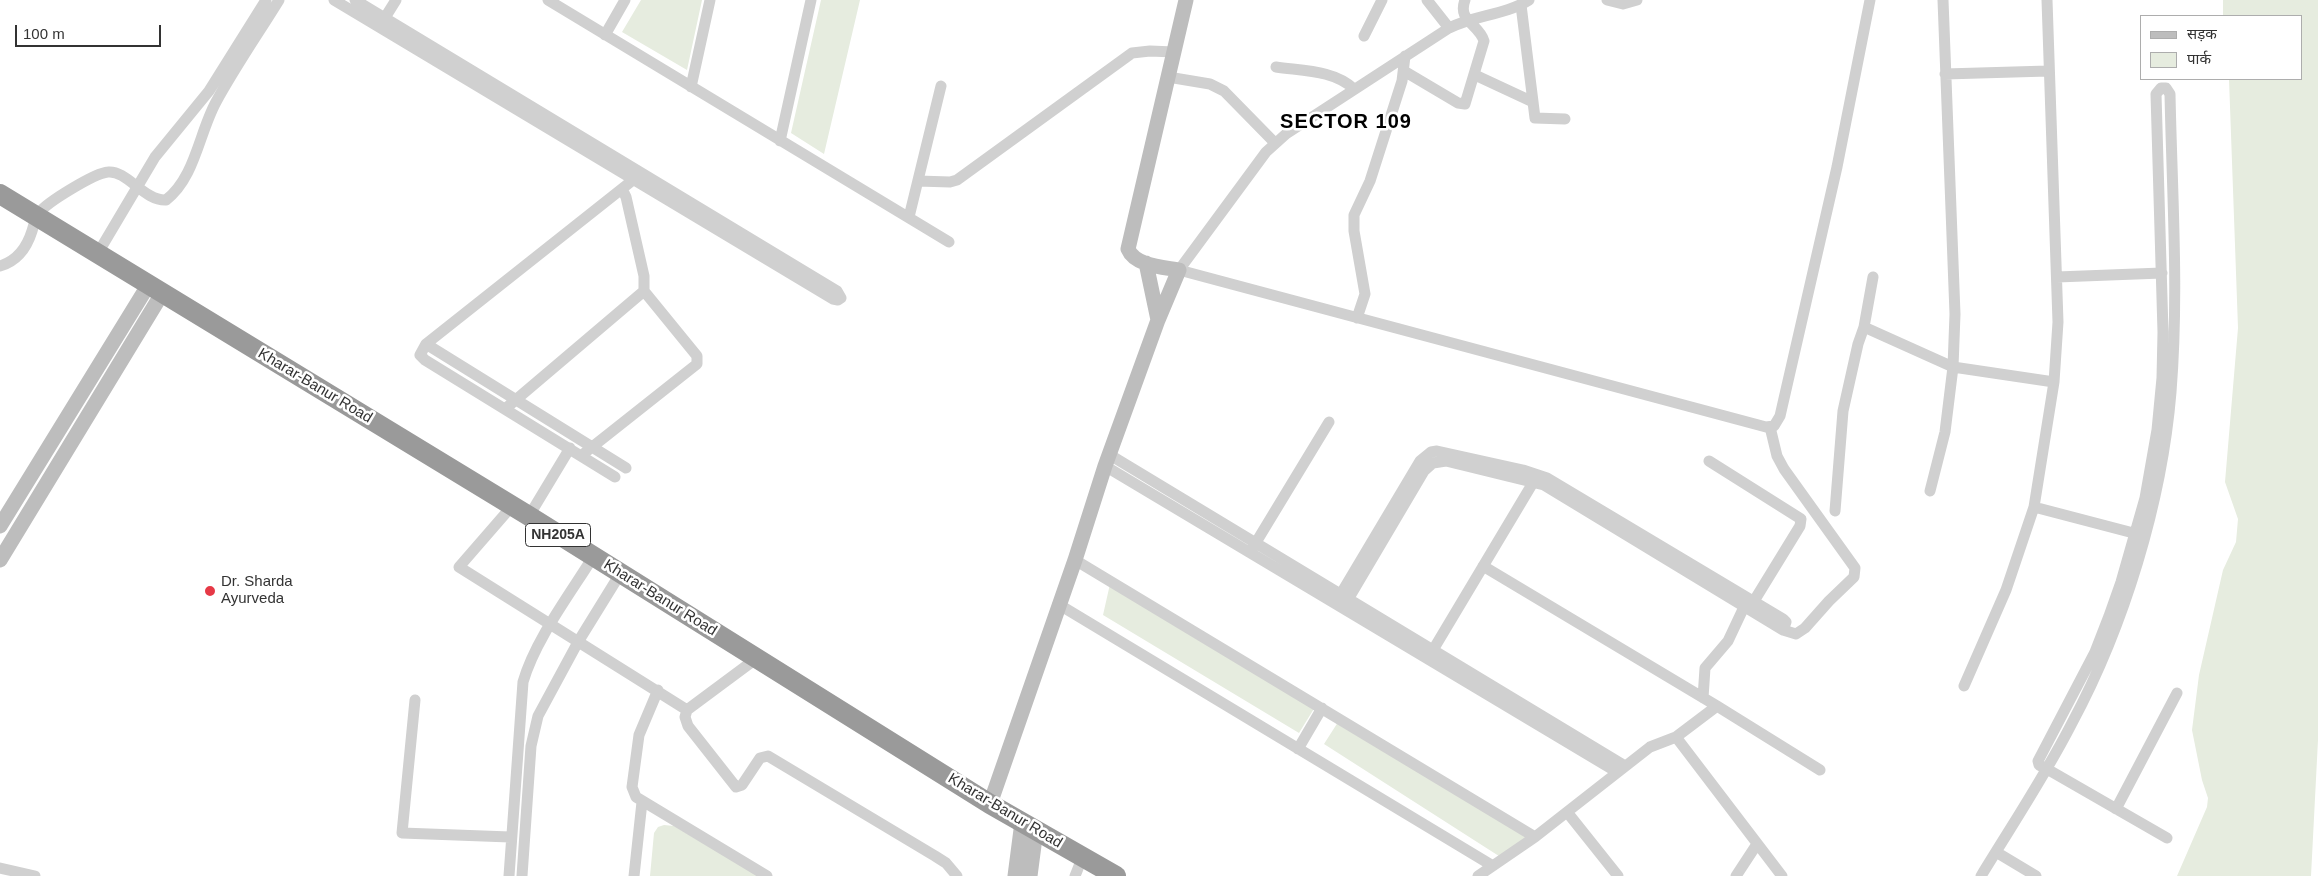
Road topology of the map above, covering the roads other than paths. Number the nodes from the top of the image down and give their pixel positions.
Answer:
1 (266, 0) edge
2 (278, 0) edge
3 (334, 0) edge
4 (355, 0) edge
5 (396, 0) edge
6 (548, 0) edge
7 (625, 0) edge
8 (710, 0) edge
9 (811, 0) edge
10 (1186, 0) edge
11 (1382, 0) edge
12 (1427, 0) edge
13 (1465, 0) edge
14 (1607, 0) edge
15 (1637, 0) edge
16 (1870, 0) edge
17 (1943, 0) edge
18 (2046, 0) edge
19 (1522, 3) edge
20 (1466, 20) junction
21 (382, 23) junction
22 (1450, 28) junction
23 (605, 34) junction
24 (1364, 36) dead end
25 (1174, 52) junction
26 (1405, 56) junction
27 (1276, 66) dead end
28 (1404, 71) junction
29 (2048, 71) junction
30 (1946, 74) junction
31 (1474, 75) junction
32 (1168, 77) junction
33 (941, 86) dead end
34 (691, 87) junction
35 (1354, 89) junction
36 (1533, 102) junction
37 (1565, 119) dead end
38 (780, 141) junction
39 (1275, 143) junction
40 (633, 180) junction
41 (918, 181) junction
42 (138, 187) junction
43 (622, 189) junction
44 (0, 194) edge
45 (36, 216) junction
46 (909, 217) junction
47 (721, 227) junction
48 (949, 242) dead end
49 (98, 253) junction
50 (1146, 263) junction
51 (0, 266) edge
52 (1179, 270) junction
53 (2162, 273) junction
54 (1872, 277) dead end
55 (2057, 277) junction
56 (156, 288) junction
57 (644, 291) junction
58 (1356, 318) junction
59 (1158, 320) junction
60 (1864, 327) junction
61 (426, 344) junction
62 (1953, 367) junction
63 (2054, 382) junction
64 (514, 400) junction
65 (505, 409) junction
66 (1329, 422) dead end
67 (1770, 427) junction
68 (592, 446) junction
69 (570, 448) junction
70 (582, 455) junction
71 (1107, 460) junction
72 (1709, 461) dead end
73 (626, 468) dead end
74 (615, 477) dead end
75 (1535, 478) junction
76 (1930, 491) dead end
77 (2034, 507) junction
78 (520, 511) junction
79 (1834, 511) dead end
80 (0, 526) edge
81 (2139, 535) junction
82 (1253, 547) junction
83 (593, 557) junction
84 (0, 560) edge
85 (1075, 560) junction
86 (1483, 566) junction
87 (620, 574) junction
88 (1341, 601) junction
89 (1058, 604) junction
90 (1749, 604) junction
91 (551, 626) junction
92 (578, 642) junction
93 (1430, 654) junction
94 (756, 658) junction
95 (1964, 686) dead end
96 (658, 690) junction
97 (2176, 693) dead end
98 (1703, 698) junction
99 (415, 700) dead end
100 (1717, 706) junction
101 (1322, 708) junction
102 (688, 710) junction
103 (1676, 737) junction
104 (1298, 749) junction
105 (1621, 769) junction
106 (2047, 769) junction
107 (1820, 770) dead end
108 (642, 802) junction
109 (990, 804) junction
110 (2116, 809) junction
111 (1567, 812) junction
112 (1029, 826) junction
113 (510, 837) junction
114 (1535, 837) junction
115 (2167, 838) dead end
116 (1757, 844) junction
117 (1996, 852) junction
118 (1083, 856) junction
119 (1493, 866) junction
120 (0, 868) edge
121 (35, 876) edge
122 (509, 876) edge
123 (522, 876) edge
124 (634, 876) edge
125 (767, 876) edge
126 (957, 876) edge
127 (1015, 876) edge
128 (1030, 876) edge
129 (1075, 876) edge
130 (1116, 876) edge
131 (1478, 876) edge
132 (1618, 876) edge
133 (1736, 876) edge
134 (1782, 876) edge
135 (1981, 876) edge
136 (2036, 876) edge

1 - 42 street
2 - 42 street
3 - 21 street
4 - 21 street
5 - 21 street
6 - 23 street
7 - 23 street
8 - 34 street
9 - 38 street
10 - 25 street
11 - 24 street
12 - 22 street
13 - 20 street
14 - 15 street
16 - 67 street
17 - 30 street
18 - 29 street
19 - 20 street
19 - 36 street
20 - 22 street
20 - 31 street
21 - 40 street
21 - 47 street
22 - 26 street
23 - 34 street
25 - 32 street
25 - 41 street
26 - 28 street
26 - 35 street
27 - 35 street
28 - 31 street
28 - 58 street
29 - 30 street
29 - 55 street
30 - 62 street
31 - 36 street
32 - 39 street
32 - 50 street
33 - 41 street
34 - 38 street
35 - 39 street
36 - 37 street
38 - 46 street
39 - 52 street
40 - 43 street
40 - 47 street
41 - 46 street
42 - 45 street
42 - 49 street
43 - 57 street
43 - 61 street
44 - 45 highway, Kharar-Banur Road / NH205A
45 - 49 highway, Kharar-Banur Road / NH205A
45 - 51 street
46 - 48 street
47 - 47 street
49 - 56 highway, Kharar-Banur Road / NH205A
50 - 52 street
50 - 59 street
52 - 58 street
52 - 59 street
53 - 55 street
53 - 81 street
53 - 81 street
54 - 60 street
55 - 63 street
56 - 78 highway, Kharar-Banur Road / NH205A
56 - 80 street
56 - 84 street
57 - 64 street
57 - 68 street
58 - 67 street
59 - 71 street
60 - 62 street
60 - 79 street
61 - 64 street
61 - 65 street
62 - 63 street
62 - 76 street
63 - 77 street
64 - 65 street
64 - 68 street
65 - 69 street
66 - 82 street
67 - 90 street
68 - 70 street
68 - 73 street
69 - 70 street
69 - 78 street
70 - 74 street
71 - 82 street
71 - 85 street
72 - 90 street
75 - 86 street
75 - 88 street
75 - 90 street
77 - 81 street
77 - 95 street
78 - 83 highway, Kharar-Banur Road / NH205A
78 - 91 street
81 - 106 street
82 - 88 street
83 - 87 highway, Kharar-Banur Road / NH205A
83 - 91 street
85 - 89 street
85 - 101 street
86 - 93 street
86 - 98 street
87 - 92 street
87 - 94 highway, Kharar-Banur Road / NH205A
88 - 93 street
89 - 104 street
89 - 109 street
90 - 98 street
91 - 92 street
91 - 113 street
92 - 96 street
92 - 123 street
93 - 105 street
94 - 102 street
94 - 109 highway, Kharar-Banur Road / NH205A
96 - 102 street
96 - 108 street
97 - 110 street
98 - 100 street
99 - 113 street
100 - 103 street
100 - 107 street
101 - 104 street
101 - 114 street
102 - 126 street
103 - 105 street
103 - 116 street
104 - 119 street
105 - 111 street
106 - 110 street
106 - 117 street
108 - 124 street
108 - 125 street
109 - 112 highway, Kharar-Banur Road / NH205A
110 - 115 street
111 - 114 street
111 - 132 street
112 - 118 highway, Kharar-Banur Road / NH205A
112 - 127 street
112 - 128 street
113 - 122 street
114 - 119 street
116 - 133 street
116 - 134 street
117 - 135 street
117 - 136 street
118 - 129 street
118 - 130 highway, Kharar-Banur Road / NH205A
119 - 131 street
120 - 121 street

